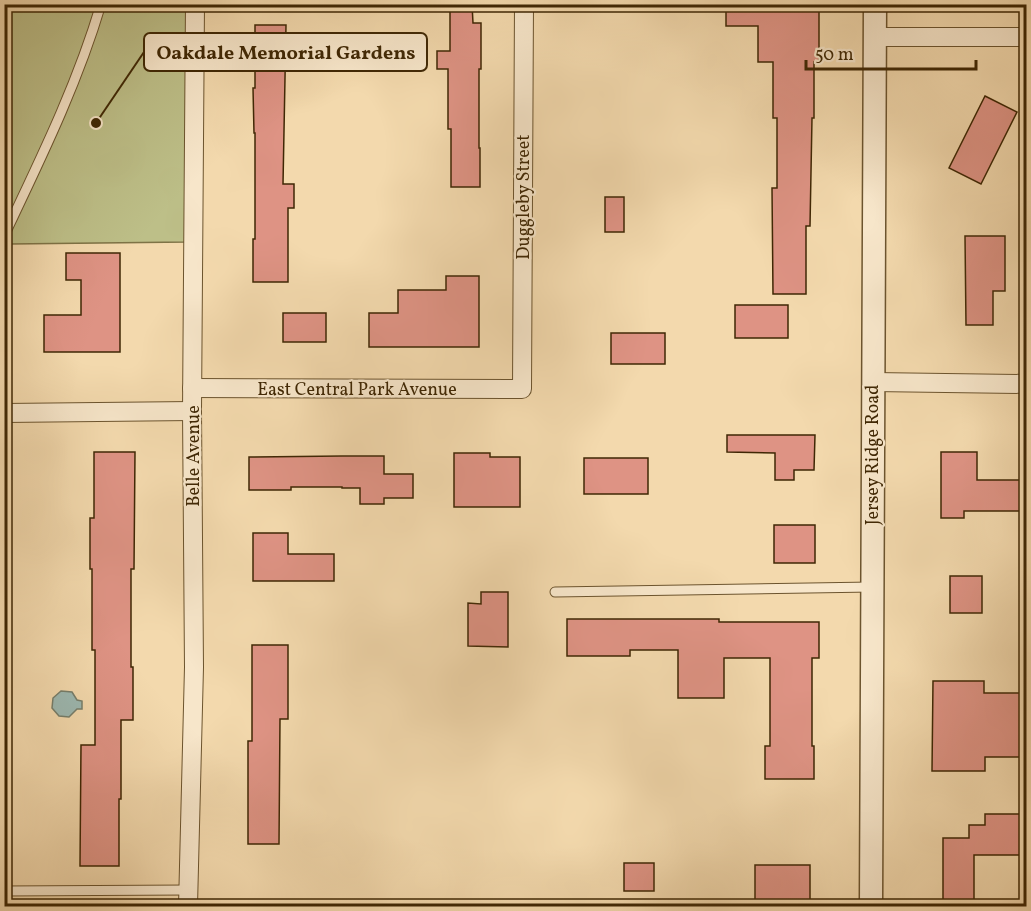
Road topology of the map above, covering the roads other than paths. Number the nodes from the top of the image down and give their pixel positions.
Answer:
1 (101, 4) edge
2 (195, 4) edge
3 (524, 4) edge
4 (875, 4) edge
5 (875, 37) junction
6 (1026, 37) edge
7 (4, 236) edge
8 (873, 382) junction
9 (1026, 384) edge
10 (192, 388) junction
11 (522, 389) joint
12 (192, 411) junction
13 (4, 413) edge
14 (872, 587) junction
15 (555, 592) dead end
16 (4, 891) edge
17 (189, 898) edge
18 (871, 906) edge

1 - 7 lane
2 - 10 street, Belle Avenue
3 - 11 street, Duggleby Street
4 - 5 street, Jersey Ridge Road
5 - 6 street
5 - 8 street, Jersey Ridge Road
8 - 9 street
8 - 14 street, Jersey Ridge Road
10 - 11 street, East Central Park Avenue
10 - 12 street, Belle Avenue
12 - 13 street
12 - 17 street, Belle Avenue
14 - 15 lane
14 - 18 street, Jersey Ridge Road
16 - 17 lane

